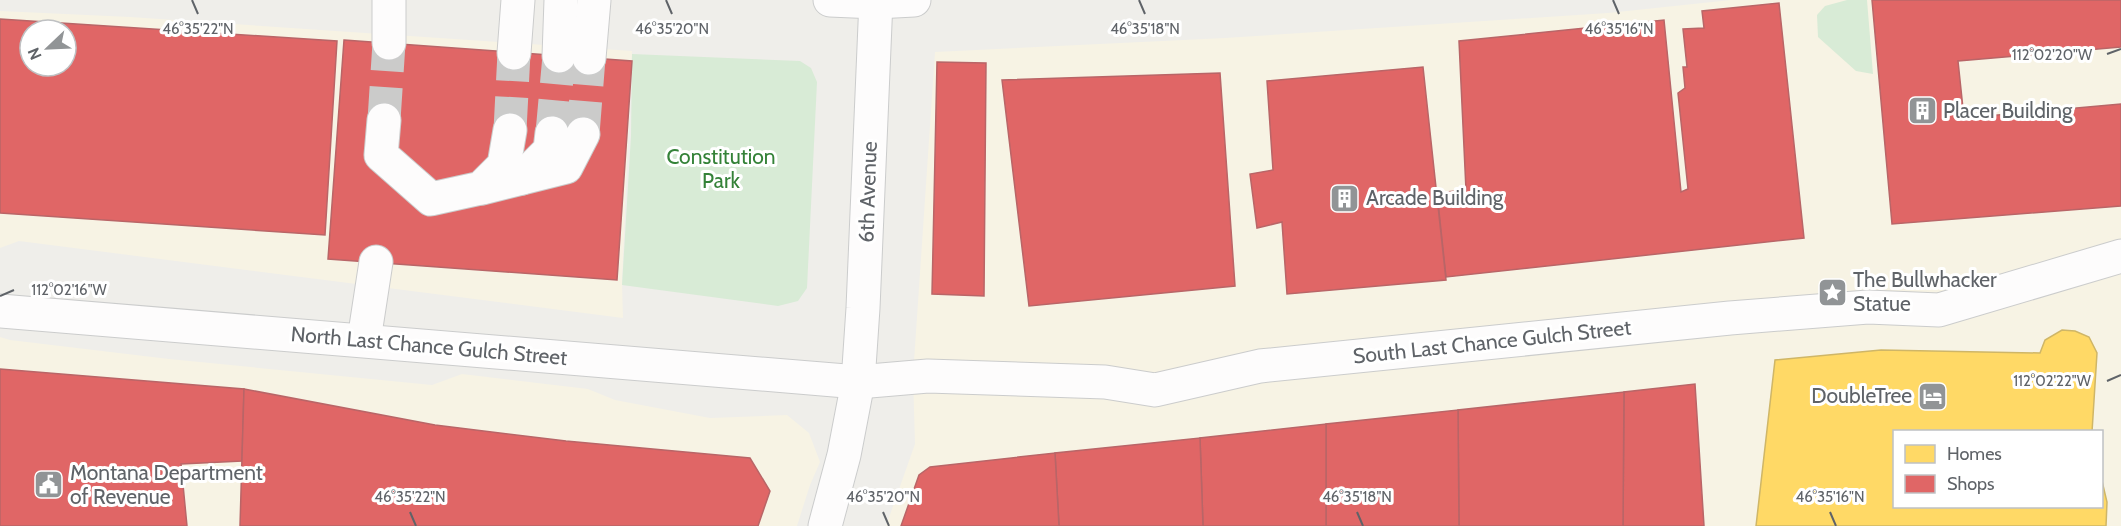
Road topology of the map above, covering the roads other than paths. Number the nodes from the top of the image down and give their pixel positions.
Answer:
1 (389, 0) edge
2 (518, 0) edge
3 (561, 0) edge
4 (594, 0) edge
5 (830, 0) edge
6 (914, 0) edge
7 (876, 1) edge
8 (389, 43) tunnel mouth
9 (514, 52) tunnel mouth
10 (384, 120) tunnel mouth
11 (510, 130) tunnel mouth
12 (567, 134) tunnel mouth
13 (481, 188) junction
14 (2121, 256) edge
15 (376, 262) dead end
16 (0, 310) edge
17 (364, 340) junction
18 (858, 382) junction
19 (825, 526) edge

1 - 8 street
2 - 9 street
3 - 4 street
5 - 7 street
6 - 7 street
7 - 18 street, 6th Avenue
10 - 13 street
11 - 13 street
12 - 13 street
14 - 18 street, South Last Chance Gulch Street
15 - 17 street
16 - 17 street, North Last Chance Gulch Street
17 - 18 street, North Last Chance Gulch Street
18 - 19 street, 6th Avenue

